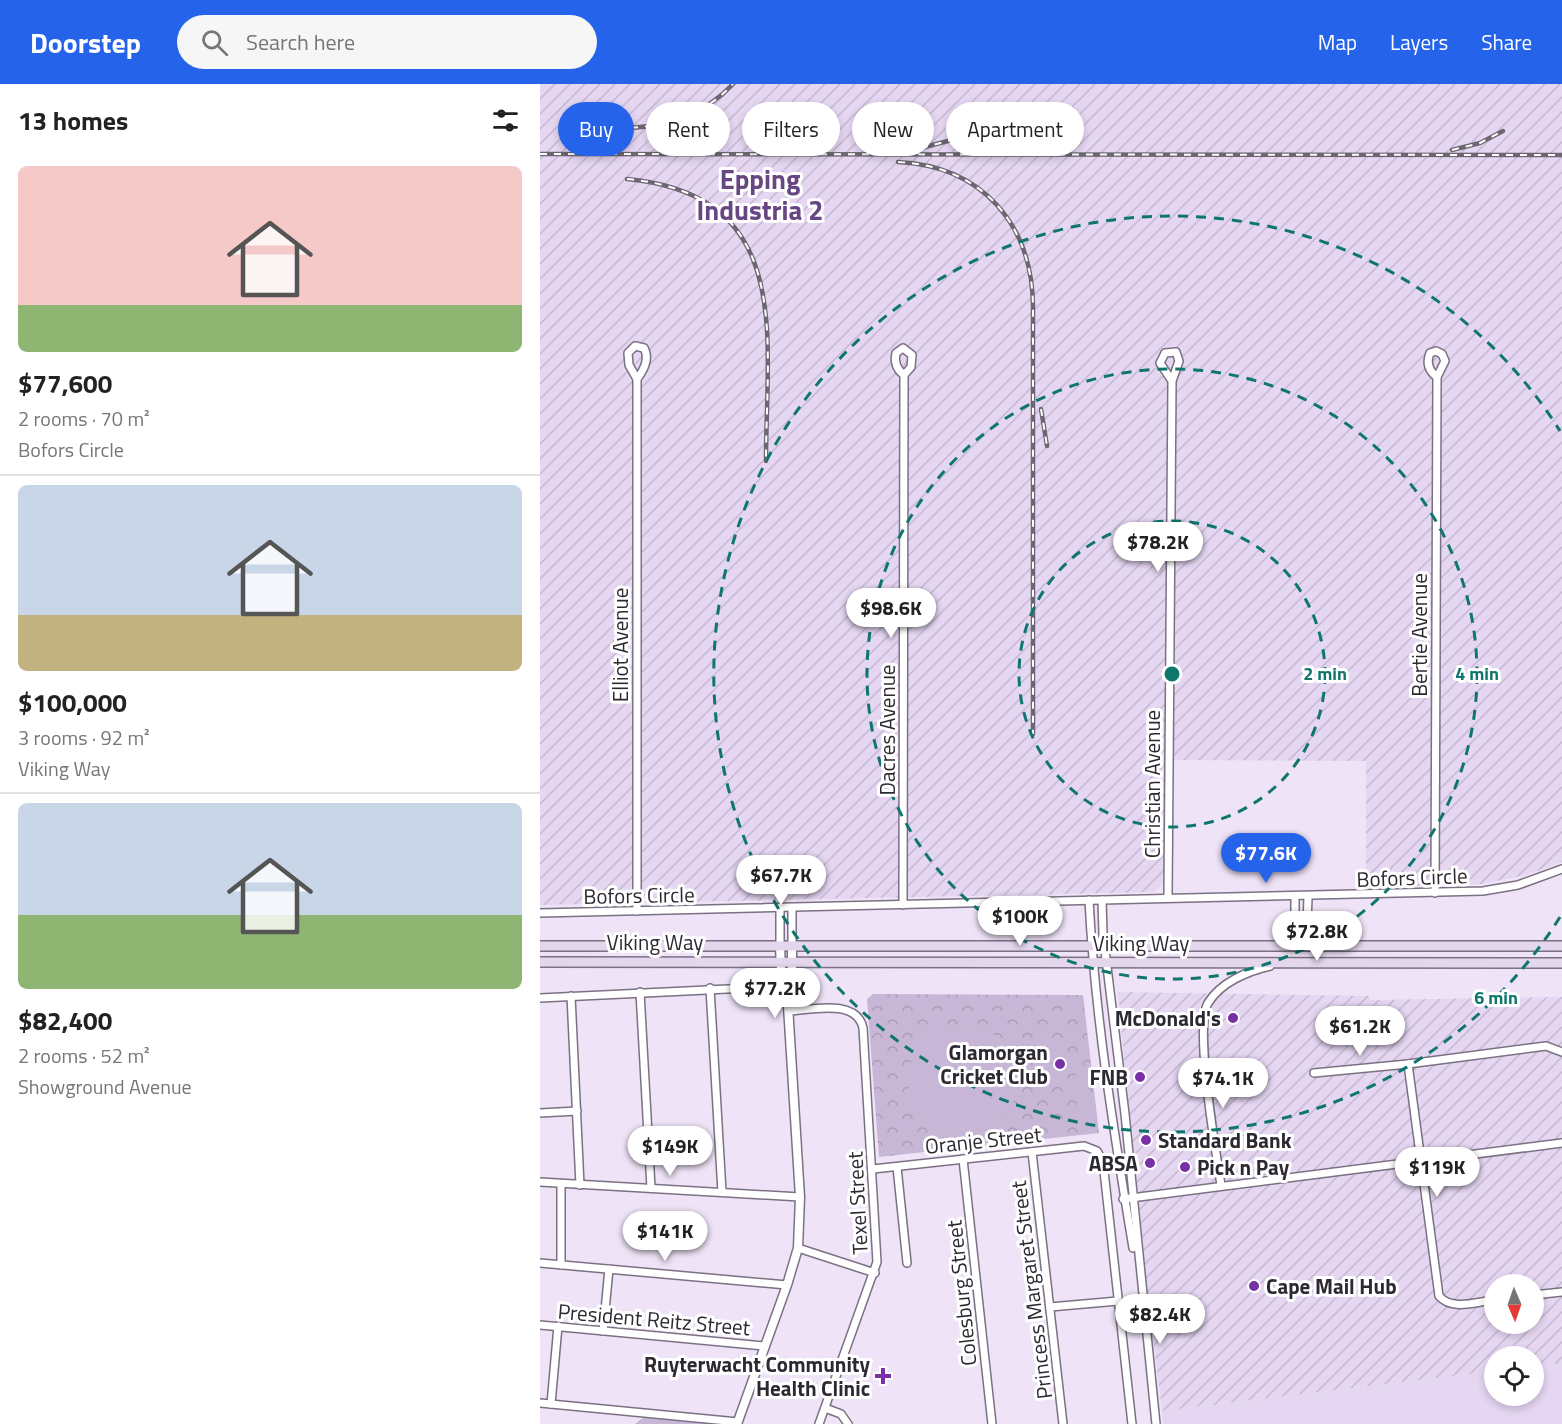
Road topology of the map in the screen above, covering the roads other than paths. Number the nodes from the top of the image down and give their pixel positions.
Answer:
1 (904, 375) dead end
2 (1437, 377) dead end
3 (637, 379) dead end
4 (1172, 381) dead end
5 (1562, 869) edge
6 (1435, 893) junction
7 (1295, 896) junction
8 (1308, 896) junction
9 (1168, 898) junction
10 (1089, 900) junction
11 (1102, 900) junction
12 (903, 905) junction
13 (780, 908) junction
14 (792, 908) junction
15 (762, 909) junction
16 (637, 911) junction
17 (540, 913) edge
18 (781, 927) junction
19 (540, 946) edge
20 (780, 946) junction
21 (792, 946) junction
22 (1092, 946) junction
23 (1105, 946) junction
24 (1562, 946) edge
25 (1274, 948) junction
26 (1330, 948) junction
27 (781, 960) junction
28 (792, 960) junction
29 (1094, 960) junction
30 (1107, 961) junction
31 (1287, 961) junction
32 (540, 962) edge
33 (1562, 963) edge
34 (710, 988) junction
35 (787, 988) junction
36 (640, 992) junction
37 (571, 996) junction
38 (540, 998) edge
39 (788, 1011) junction
40 (1562, 1052) edge
41 (1408, 1064) junction
42 (1314, 1073) dead end
43 (577, 1111) junction
44 (540, 1113) edge
45 (1562, 1143) edge
46 (1032, 1152) junction
47 (963, 1159) junction
48 (1420, 1161) junction
49 (897, 1167) junction
50 (873, 1169) junction
51 (1131, 1178) junction
52 (540, 1182) edge
53 (561, 1184) junction
54 (580, 1185) junction
55 (1221, 1185) junction
56 (651, 1188) junction
57 (722, 1192) junction
58 (1144, 1196) junction
59 (800, 1197) junction
60 (1132, 1198) junction
61 (1123, 1199) junction
62 (798, 1248) junction
63 (540, 1263) edge
64 (907, 1263) dead end
65 (561, 1265) junction
66 (609, 1269) junction
67 (875, 1273) junction
68 (1140, 1279) junction
69 (787, 1285) junction
70 (1562, 1292) edge
71 (1544, 1294) edge
72 (1118, 1301) junction
73 (1484, 1301) edge
74 (1050, 1307) junction
75 (540, 1325) edge
76 (558, 1326) junction
77 (603, 1331) junction
78 (765, 1346) junction
79 (540, 1403) edge
80 (551, 1404) junction
81 (825, 1408) junction
82 (738, 1423) edge
83 (819, 1424) edge
84 (848, 1424) edge
85 (992, 1424) edge
86 (1063, 1424) edge
87 (1132, 1424) edge
88 (1155, 1424) edge

1 - 12 street, Dacres Avenue
2 - 6 street, Bertie Avenue
3 - 16 street, Elliot Avenue
4 - 9 street, Christian Avenue
5 - 6 street, Bofors Circle
6 - 8 street, Bofors Circle
7 - 8 street, Bofors Circle
7 - 9 street, Bofors Circle
7 - 25 street
8 - 26 street
9 - 11 street, Bofors Circle
10 - 11 street, Bofors Circle
10 - 12 street, Bofors Circle
10 - 22 street
11 - 23 street
12 - 14 street, Bofors Circle
13 - 14 street, Bofors Circle
13 - 15 street, Bofors Circle
13 - 18 street
14 - 21 street
15 - 16 street, Bofors Circle
15 - 18 street
16 - 17 street, Bofors Circle
18 - 20 street
19 - 20 main road, Viking Way
20 - 21 main road, Viking Way
20 - 27 street
21 - 22 main road, Viking Way
21 - 28 street
22 - 23 main road, Viking Way
22 - 29 street
23 - 25 main road, Viking Way
23 - 30 street
24 - 26 main road, Viking Way
25 - 26 main road, Viking Way
27 - 28 main road, Viking Way
27 - 32 main road, Viking Way
27 - 35 street
28 - 29 main road, Viking Way
28 - 35 street
29 - 30 main road, Viking Way
29 - 61 street
30 - 31 main road, Viking Way
30 - 51 street
31 - 33 main road, Viking Way
31 - 55 street
34 - 35 street
34 - 36 street
34 - 57 street
35 - 39 street
36 - 37 street
36 - 56 street
37 - 38 street
37 - 43 street
39 - 50 street, Texel Street
39 - 59 street
40 - 41 street
41 - 42 street
41 - 48 street
43 - 44 street
43 - 54 street
45 - 48 street
46 - 47 street, Oranje Street
46 - 72 street, Oranje Street
46 - 74 street, Princess Margaret Street
47 - 49 street, Oranje Street
47 - 85 street, Colesburg Street
48 - 55 street
48 - 73 street
49 - 50 street, Oranje Street
49 - 64 street
50 - 67 street, Texel Street
51 - 58 street
51 - 60 street
52 - 53 street
53 - 54 street
53 - 65 street
54 - 56 street
55 - 58 street
56 - 57 street
57 - 59 street
58 - 60 street
59 - 62 street
60 - 61 street
60 - 68 street
61 - 68 street
62 - 67 street
62 - 69 street
63 - 65 street
65 - 66 street
66 - 69 street
66 - 77 street
67 - 81 street, Texel Street
68 - 88 street
69 - 78 street
70 - 71 street
72 - 74 street
72 - 87 street
74 - 86 street, Princess Margaret Street
75 - 76 street, President Reitz Street
76 - 77 street, President Reitz Street
76 - 80 street
77 - 78 street, President Reitz Street
78 - 82 street
79 - 80 street
80 - 82 street
81 - 83 street, Texel Street
81 - 84 street

